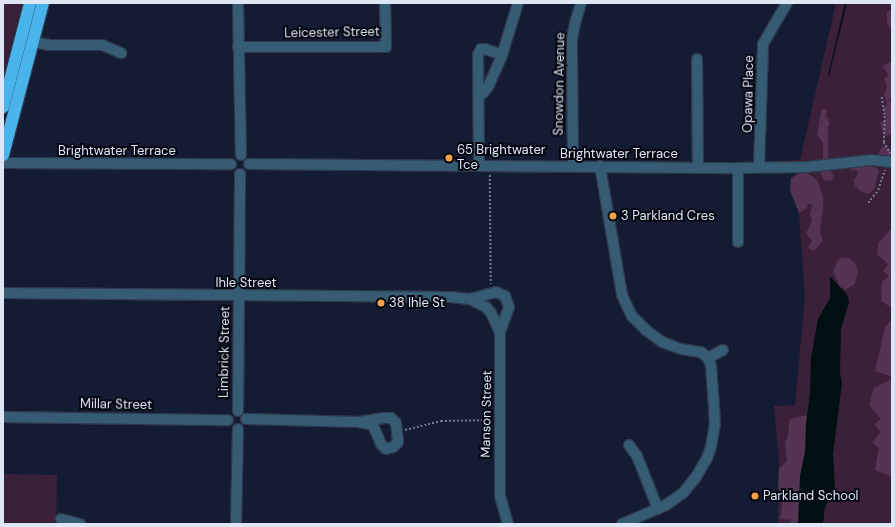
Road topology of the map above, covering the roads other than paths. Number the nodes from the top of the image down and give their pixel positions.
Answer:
1 (30, 3) edge
2 (43, 3) edge
3 (238, 3) edge
4 (385, 3) edge
5 (518, 3) edge
6 (582, 3) edge
7 (787, 3) edge
8 (33, 42) junction
9 (238, 47) junction
10 (121, 53) dead end
11 (502, 55) junction
12 (697, 59) dead end
13 (478, 93) junction
14 (3, 107) edge
15 (3, 155) edge
16 (241, 155) junction
17 (890, 162) edge
18 (3, 163) edge
19 (231, 164) junction
20 (249, 164) junction
21 (479, 166) junction
22 (573, 166) junction
23 (600, 166) junction
24 (698, 167) junction
25 (738, 168) junction
26 (759, 168) junction
27 (240, 174) junction
28 (738, 242) dead end
29 (3, 293) edge
30 (239, 296) junction
31 (470, 299) junction
32 (486, 307) joint
33 (500, 332) junction
34 (723, 350) dead end
35 (708, 358) junction
36 (238, 411) junction
37 (3, 417) edge
38 (246, 419) junction
39 (228, 420) junction
40 (359, 422) junction
41 (238, 429) junction
42 (629, 445) dead end
43 (658, 509) junction
44 (61, 519) dead end
45 (80, 524) edge
46 (236, 524) edge
47 (508, 524) edge
48 (622, 524) edge

1 - 14 highway
2 - 8 highway
3 - 9 street
4 - 9 street, Leicester Street
5 - 11 street
6 - 22 street, Snowdon Avenue
7 - 26 street, Opawa Place
8 - 10 street
8 - 15 highway
9 - 16 street
11 - 13 street
11 - 13 street
12 - 24 street
13 - 21 street
16 - 19 street
16 - 20 street
17 - 26 street, Brightwater Terrace
18 - 19 street, Brightwater Terrace
19 - 27 street
20 - 21 street, Brightwater Terrace
20 - 27 street
21 - 22 street, Brightwater Terrace
22 - 23 street, Brightwater Terrace
23 - 24 street, Brightwater Terrace
23 - 35 street
24 - 25 street, Brightwater Terrace
25 - 26 street, Brightwater Terrace
25 - 28 street
27 - 30 street, Limbrick Street
29 - 30 street, Ihle Street
30 - 31 street, Ihle Street
30 - 36 street, Limbrick Street
31 - 32 street, Ihle Street
31 - 33 street
32 - 33 street, Manson Street
33 - 47 street, Manson Street
34 - 35 street
35 - 43 street
36 - 38 street
36 - 39 street
37 - 39 street, Millar Street
38 - 40 street
38 - 41 street
39 - 41 street
40 - 40 street
41 - 46 street
42 - 43 street
43 - 48 street
44 - 45 street

